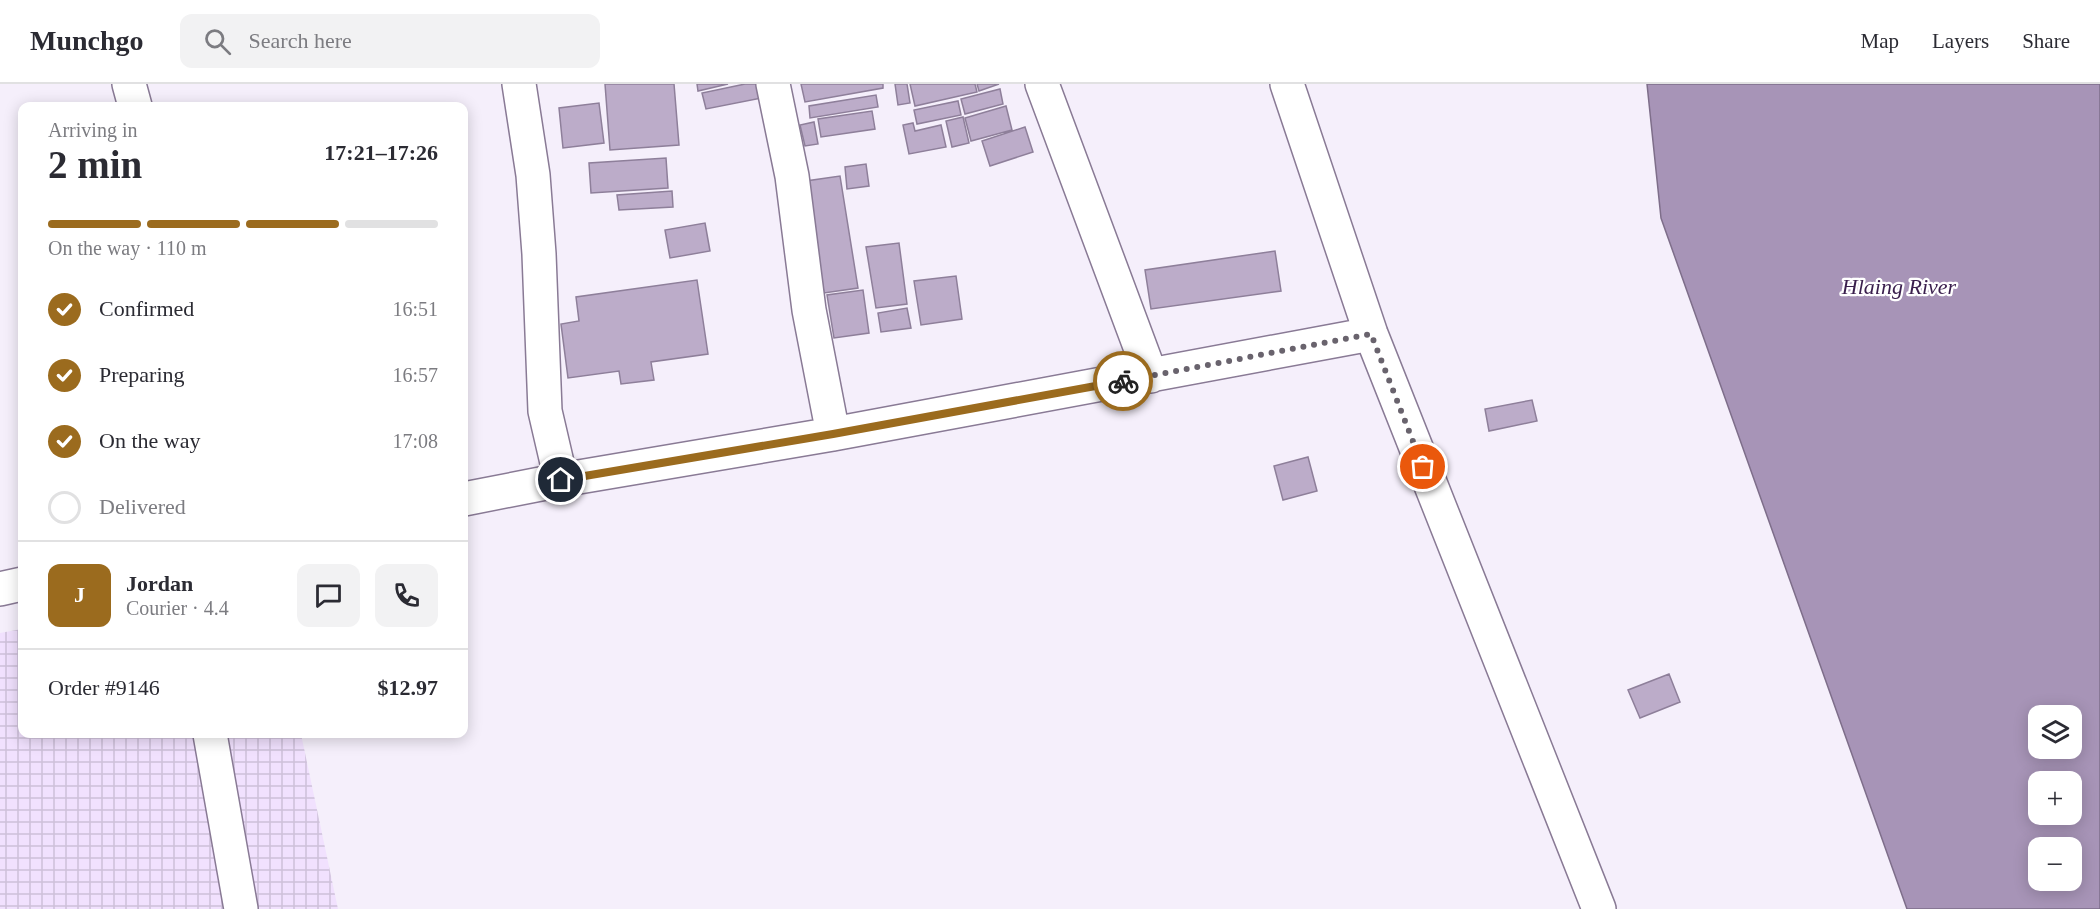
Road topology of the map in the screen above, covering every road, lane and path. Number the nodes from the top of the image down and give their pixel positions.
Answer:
1 (129, 84) edge
2 (519, 84) edge
3 (773, 84) edge
4 (1042, 84) edge
5 (1287, 84) edge
6 (134, 102) edge
7 (1371, 334) junction
8 (1151, 376) junction
9 (833, 434) junction
10 (561, 480) junction
11 (468, 498) edge
12 (18, 585) edge
13 (0, 588) edge
14 (211, 738) edge
15 (241, 909) edge
16 (1599, 909) edge

1 - 6 street
2 - 10 street
3 - 9 street
4 - 8 street
5 - 7 street
7 - 8 street
7 - 16 street
8 - 9 street
9 - 10 street
10 - 11 street
12 - 13 street
14 - 15 street

